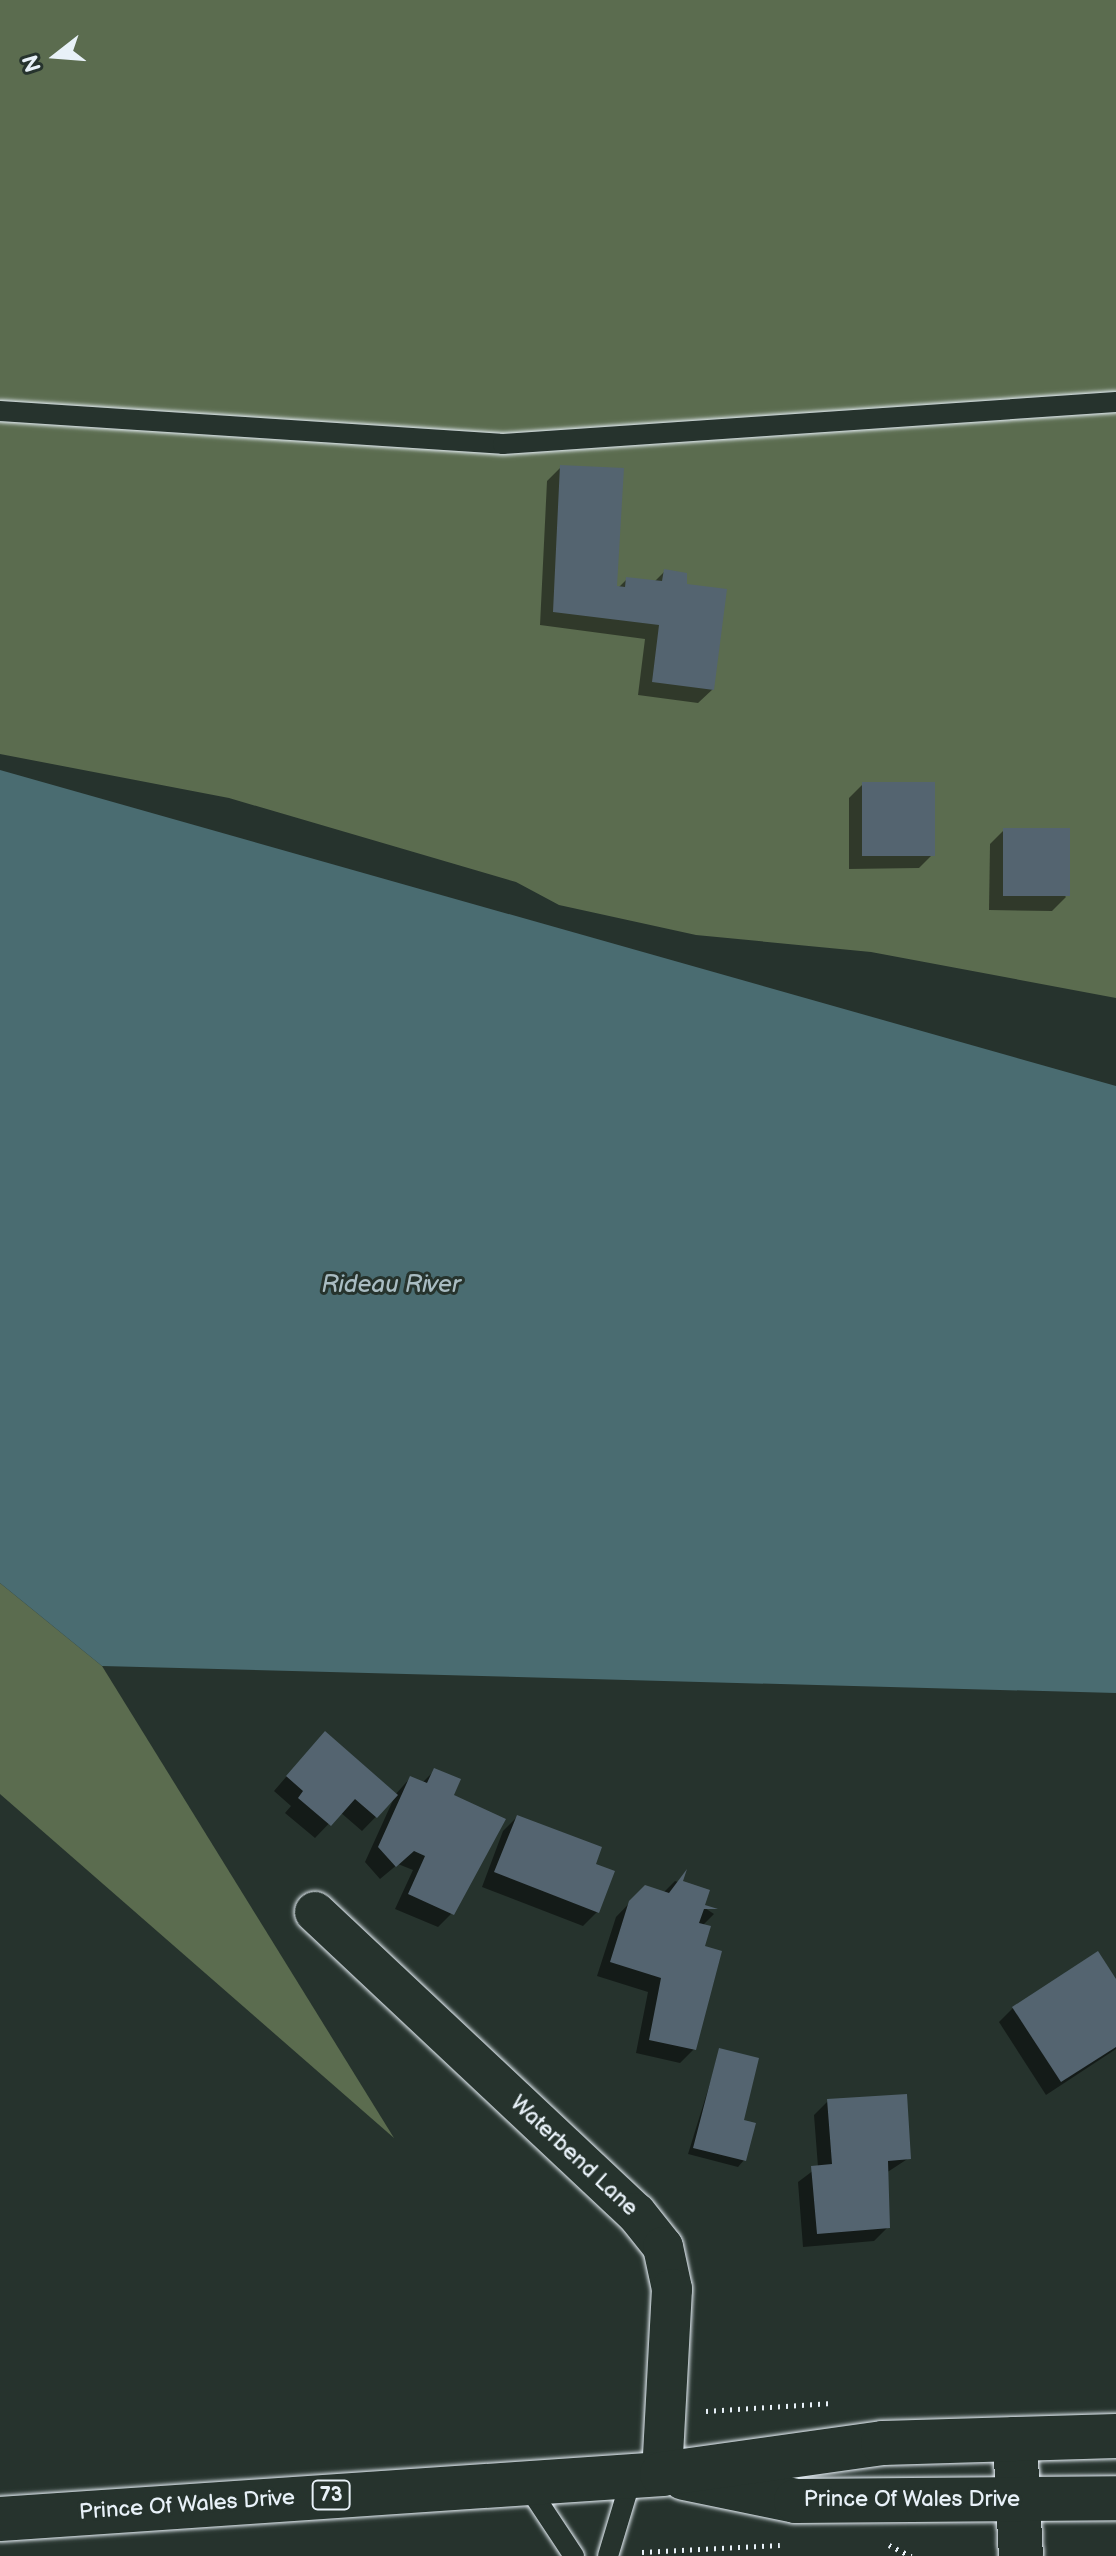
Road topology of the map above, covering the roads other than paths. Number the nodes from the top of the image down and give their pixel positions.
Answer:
1 (1116, 402) edge
2 (0, 411) edge
3 (315, 1912) dead end
4 (1116, 2436) edge
5 (1015, 2439) junction
6 (647, 2474) junction
7 (525, 2482) junction
8 (1116, 2498) edge
9 (1019, 2500) junction
10 (0, 2519) edge
11 (608, 2555) edge
12 (574, 2556) edge
13 (1021, 2556) edge

1 - 2 lane
3 - 6 street, Waterbend Lane
4 - 5 main road, Prince Of Wales Drive / 73
5 - 6 main road, Prince Of Wales Drive / 73
5 - 9 main road
6 - 7 main road, Prince Of Wales Drive / 73
6 - 9 main road, Prince Of Wales Drive / 73
6 - 11 lane
7 - 10 main road, Prince Of Wales Drive / 73
7 - 12 lane
8 - 9 main road, Prince Of Wales Drive / 73
9 - 13 main road

